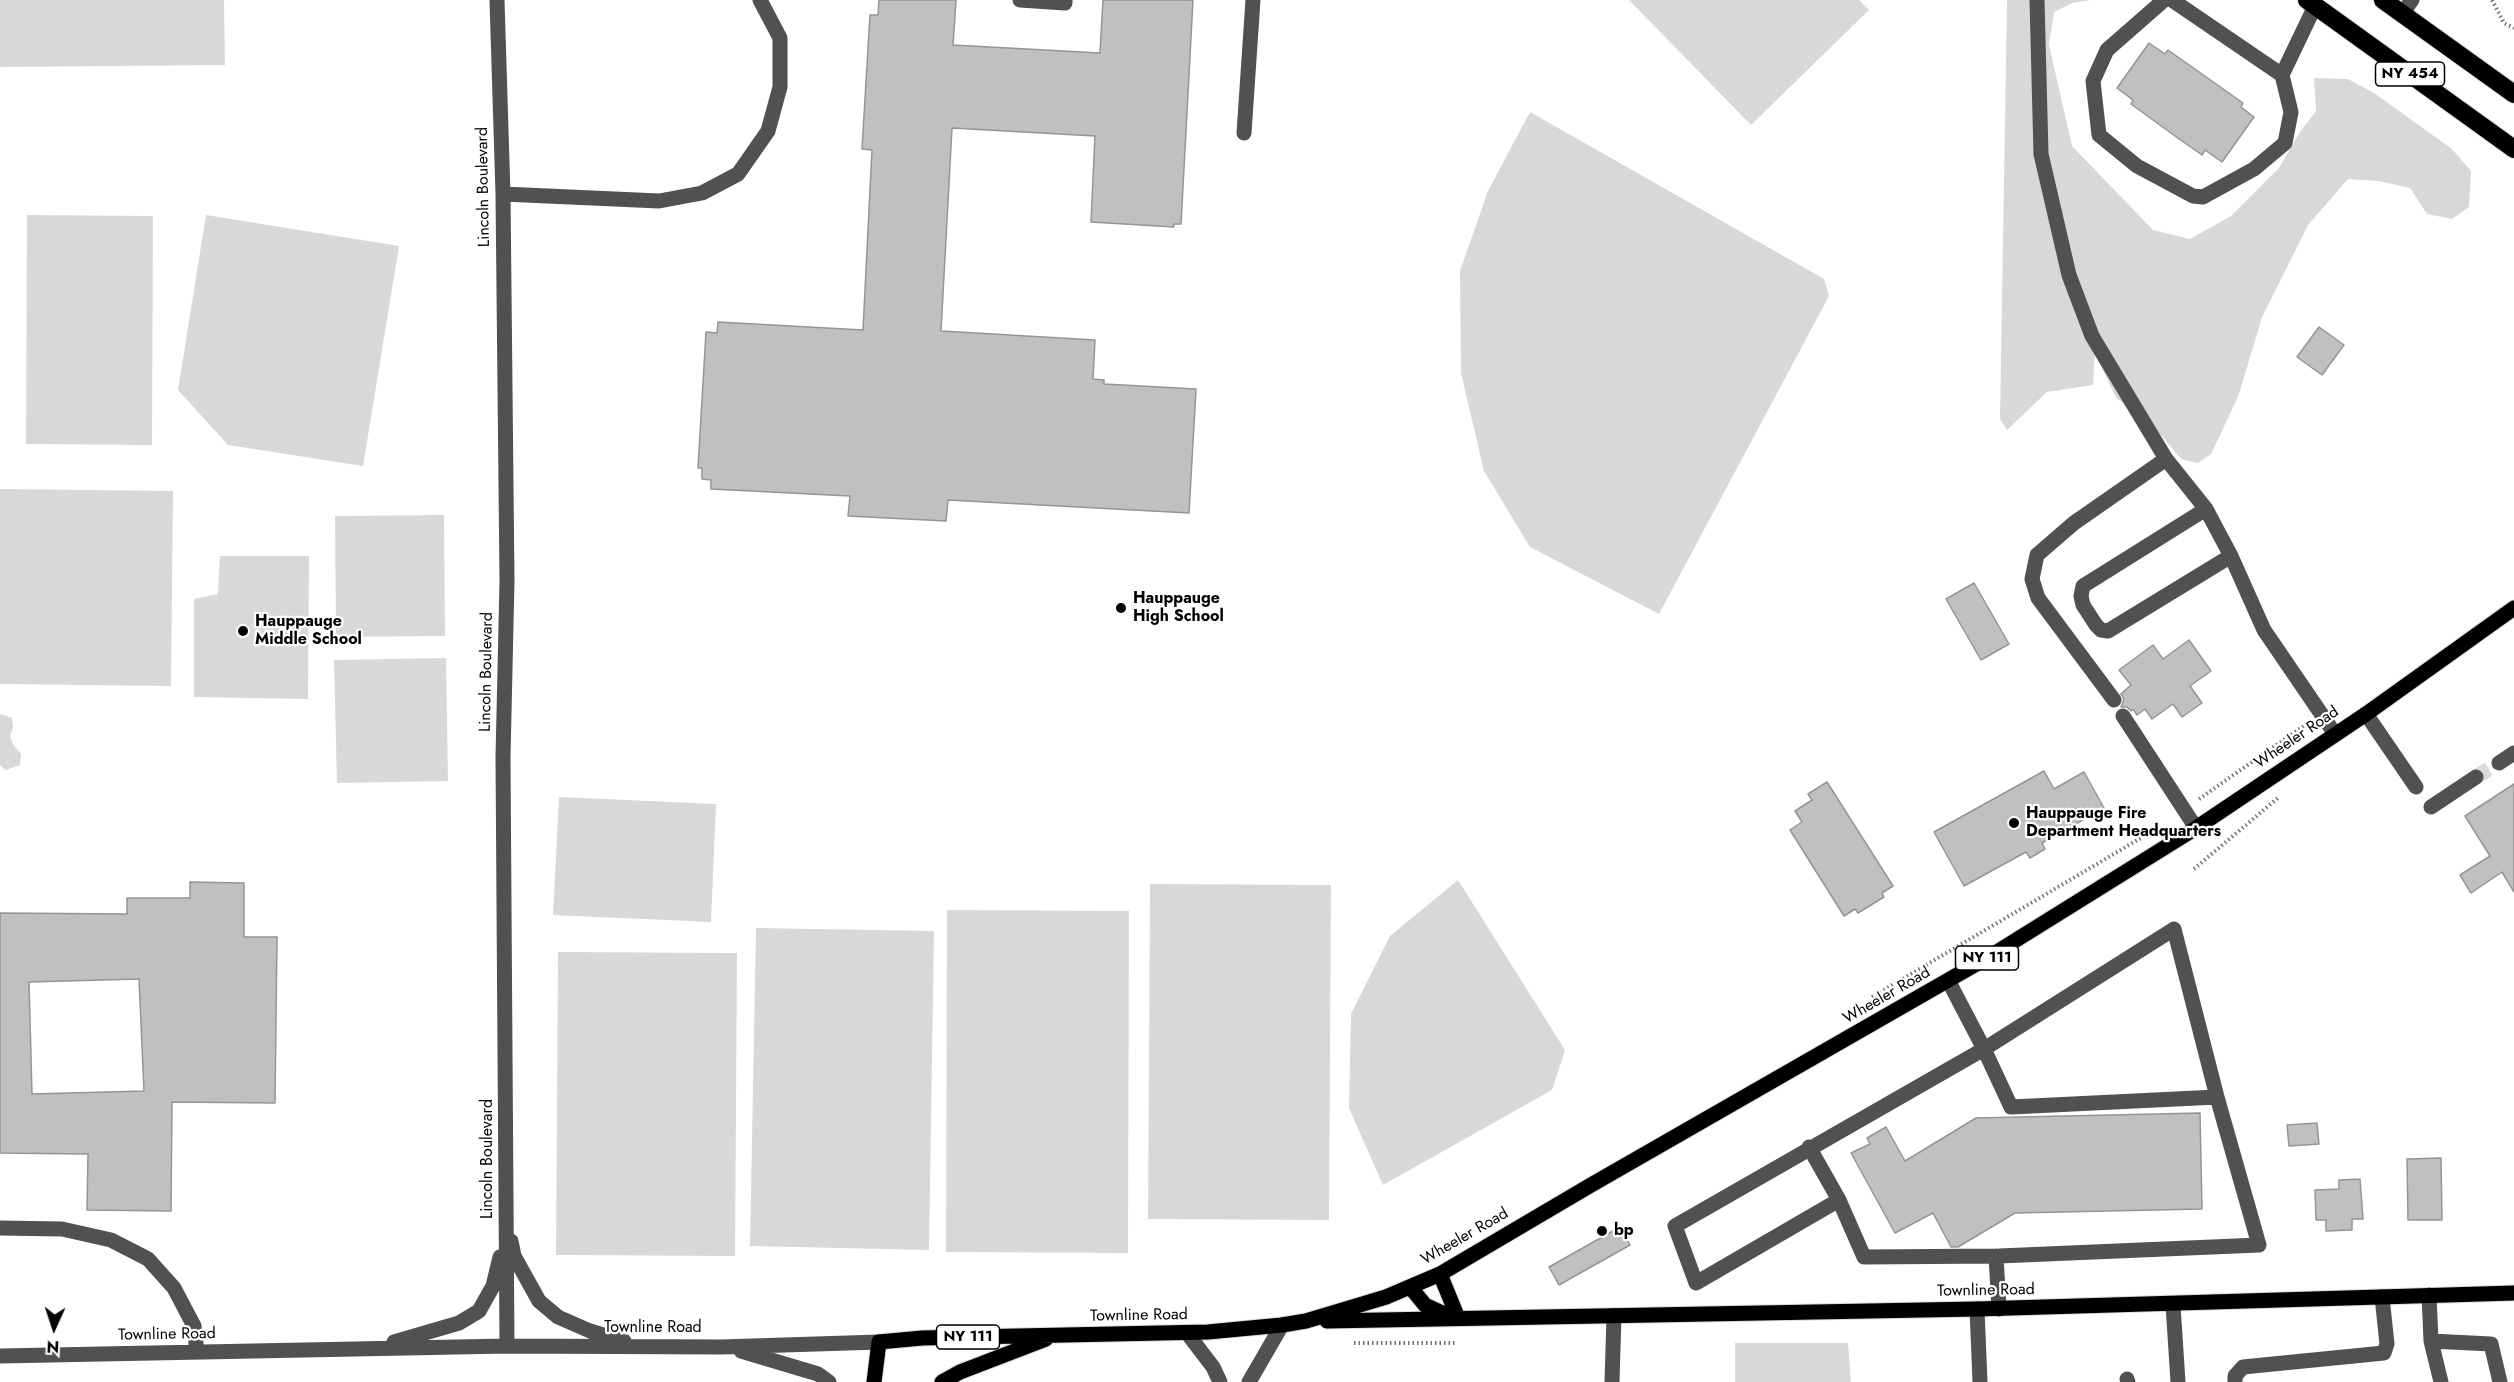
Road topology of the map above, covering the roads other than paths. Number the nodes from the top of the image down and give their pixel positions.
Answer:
1 (497, 0) edge
2 (760, 0) edge
3 (1020, 0) edge
4 (1065, 0) edge
5 (1253, 0) edge
6 (2037, 0) edge
7 (2164, 0) edge
8 (2172, 0) edge
9 (2383, 0) edge
10 (2311, 3) edge
11 (2407, 7) edge
12 (2282, 75) junction
13 (2514, 94) edge
14 (1244, 132) dead end
15 (2514, 149) edge
16 (502, 194) junction
17 (2166, 459) junction
18 (2206, 509) junction
19 (2231, 556) junction
20 (2514, 608) edge
21 (2114, 700) dead end
22 (2366, 714) junction
23 (2123, 716) dead end
24 (2335, 734) junction
25 (2514, 753) edge
26 (2499, 763) tunnel mouth
27 (2476, 777) tunnel mouth
28 (2416, 787) dead end
29 (2431, 807) dead end
30 (2196, 828) junction
31 (1949, 982) junction
32 (1984, 1049) junction
33 (2217, 1097) junction
34 (1809, 1147) junction
35 (1839, 1200) junction
36 (506, 1215) junction
37 (0, 1228) edge
38 (1996, 1256) junction
39 (1440, 1274) junction
40 (1411, 1288) junction
41 (2514, 1293) edge
42 (2429, 1295) junction
43 (2382, 1297) junction
44 (2173, 1305) junction
45 (1999, 1309) junction
46 (1977, 1310) junction
47 (1614, 1316) junction
48 (1458, 1318) junction
49 (1306, 1321) junction
50 (1282, 1325) junction
51 (1186, 1333) junction
52 (1057, 1335) junction
53 (2431, 1341) junction
54 (879, 1342) junction
55 (507, 1346) junction
56 (645, 1346) junction
57 (721, 1347) junction
58 (374, 1348) junction
59 (197, 1352) junction
60 (0, 1356) edge
61 (829, 1382) edge
62 (874, 1382) edge
63 (942, 1382) edge
64 (1220, 1382) edge
65 (1249, 1382) edge
66 (1611, 1382) edge
67 (1980, 1382) edge
68 (2178, 1382) edge
69 (2235, 1382) edge
70 (2441, 1382) edge
71 (2500, 1382) edge

1 - 16 street, Lincoln Boulevard
2 - 16 street
3 - 4 street
5 - 14 street
6 - 17 street
7 - 12 street
8 - 12 street
9 - 11 highway, NY 454
10 - 12 street
10 - 15 highway, NY 454
11 - 13 highway, NY 454
16 - 36 street, Lincoln Boulevard
17 - 18 street
17 - 21 street
18 - 19 street
18 - 19 street
19 - 24 street
20 - 22 main road, Wheeler Road / NY 111
22 - 24 main road, Wheeler Road / NY 111
22 - 28 street
23 - 30 street
24 - 30 main road, Wheeler Road / NY 111
25 - 26 street
27 - 29 street
30 - 31 main road, Wheeler Road / NY 111
31 - 32 street
31 - 39 main road, Wheeler Road / NY 111
32 - 33 street
32 - 33 street
32 - 34 street
33 - 38 street
34 - 35 street
34 - 35 street
35 - 38 street
36 - 55 street, Lincoln Boulevard
36 - 56 street
36 - 58 street
37 - 59 street
38 - 45 street
39 - 40 main road, Wheeler Road / NY 111
39 - 48 main road
40 - 48 main road, Townline Road
40 - 49 main road, Townline Road / NY 111
41 - 42 main road, Townline Road
42 - 43 main road, Townline Road
42 - 53 street
43 - 44 main road, Townline Road
43 - 69 street
44 - 45 main road, Townline Road
44 - 68 street
45 - 46 main road, Townline Road
46 - 47 main road, Townline Road
46 - 67 street
47 - 48 main road, Townline Road
47 - 66 street
48 - 49 main road, Townline Road
49 - 50 main road, Townline Road / NY 111
50 - 51 main road, Townline Road / NY 111
50 - 65 street
51 - 52 main road, Townline Road / NY 111
51 - 64 street
52 - 54 main road, Townline Road / NY 111
52 - 63 main road, NY 111
53 - 70 street
53 - 71 street
54 - 57 street, Townline Road
54 - 62 main road
55 - 56 street, Townline Road
55 - 58 street, Townline Road
56 - 57 street, Townline Road
57 - 61 street
58 - 59 street, Townline Road
59 - 60 street, Townline Road

